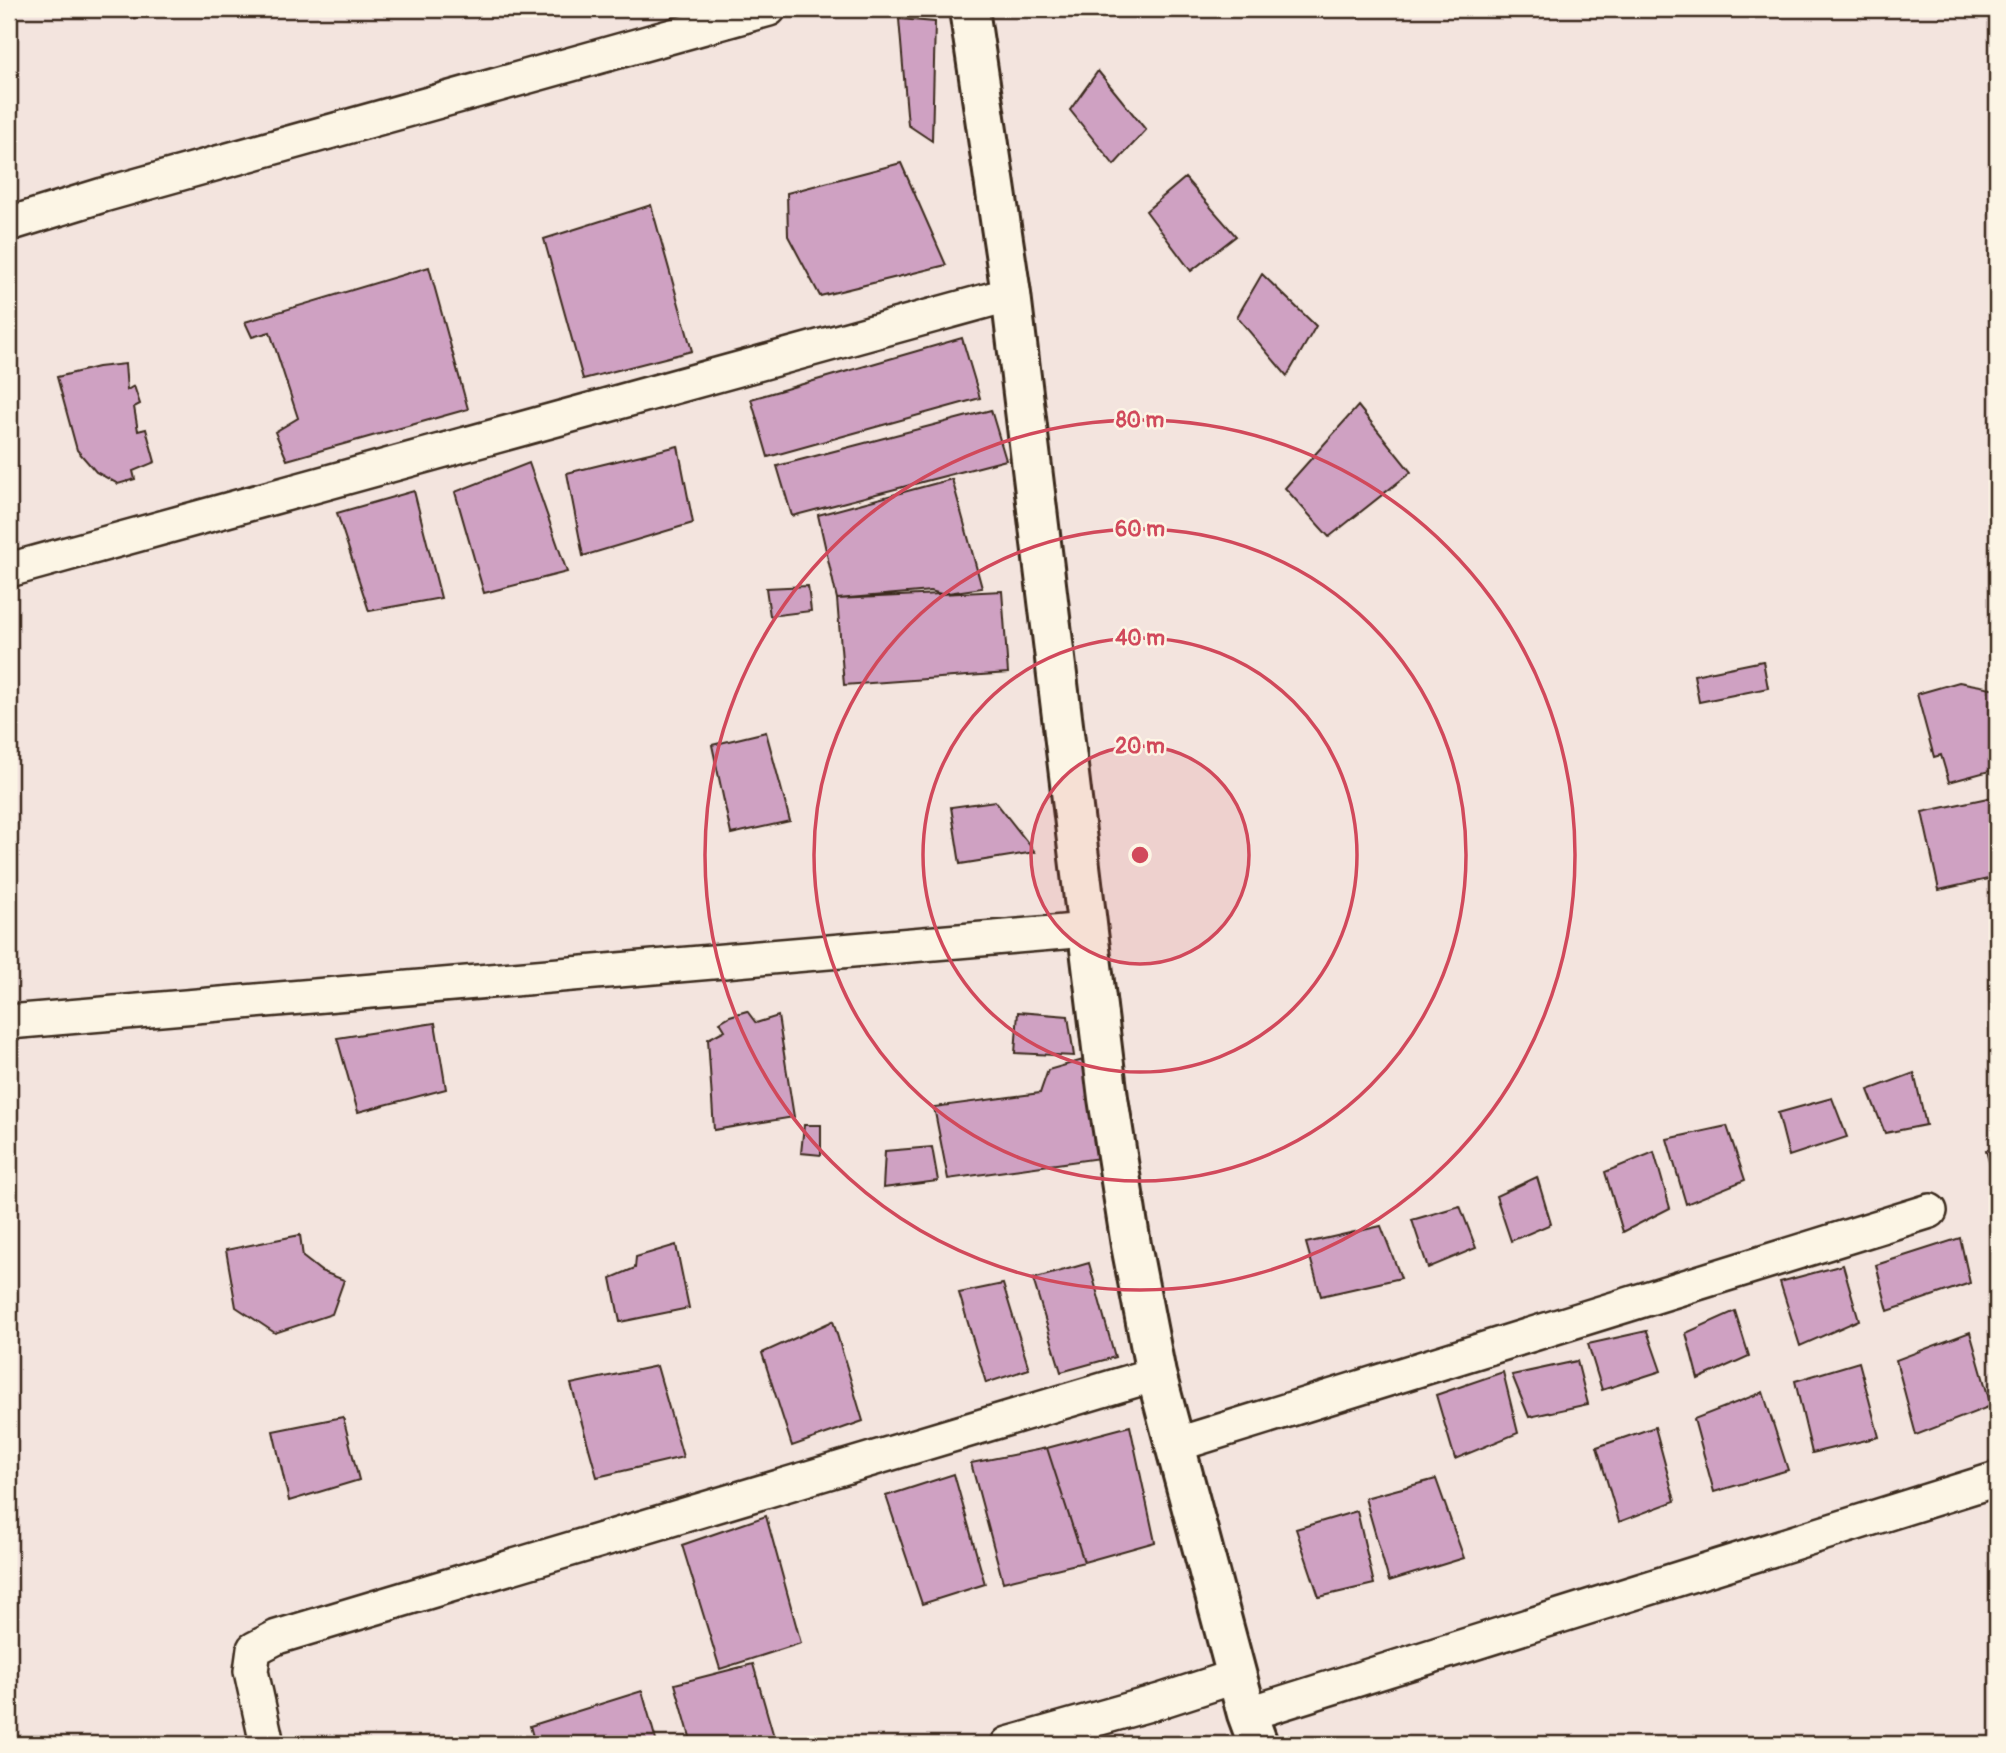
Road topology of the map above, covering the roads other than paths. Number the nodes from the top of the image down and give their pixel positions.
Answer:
1 (769, 9) edge
2 (969, 9) edge
3 (9, 224) edge
4 (1011, 294) junction
5 (9, 570) edge
6 (1087, 930) junction
7 (9, 1022) edge
8 (1930, 1211) dead end
9 (1156, 1374) junction
10 (1175, 1445) junction
11 (1997, 1479) edge
12 (1237, 1676) junction
13 (1253, 1729) edge
14 (267, 1744) edge
15 (1009, 1744) edge

1 - 3 street
2 - 4 street
4 - 5 street
4 - 6 street
6 - 7 street
6 - 9 street
8 - 10 street
9 - 10 street
9 - 14 street
10 - 12 street
11 - 13 street
12 - 13 street
12 - 15 street

